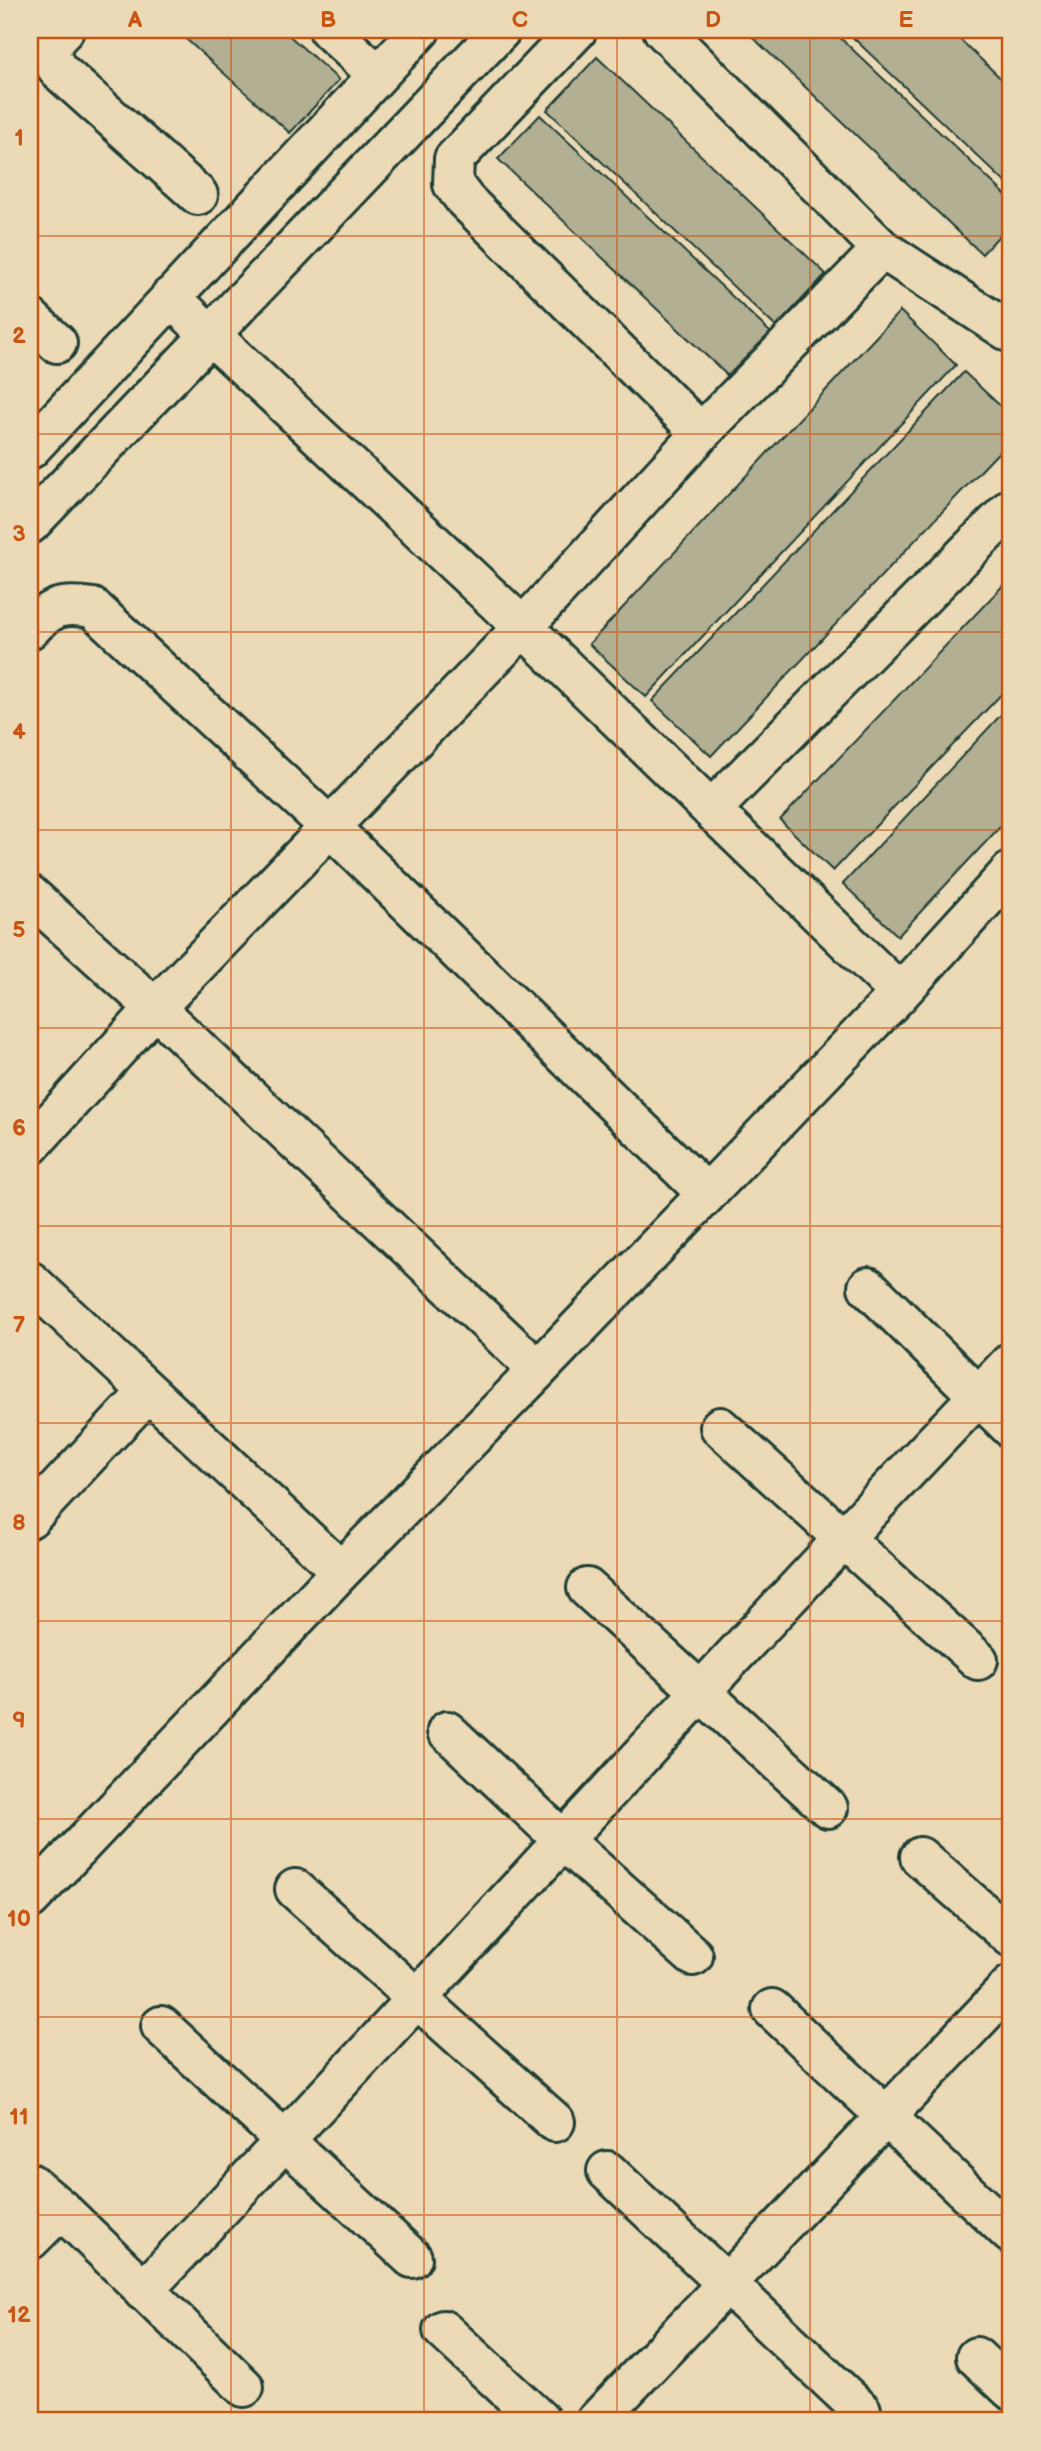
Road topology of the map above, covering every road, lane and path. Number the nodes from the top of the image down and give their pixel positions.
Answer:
1 (64, 30) edge
2 (329, 30) edge
3 (420, 30) edge
4 (501, 30) edge
5 (577, 30) edge
6 (663, 30) edge
7 (377, 75) junction
8 (198, 195) dead end
9 (882, 249) junction
10 (170, 297) junction
11 (30, 318) edge
12 (1011, 333) edge
13 (209, 335) junction
14 (57, 343) dead end
15 (701, 433) junction
16 (30, 449) edge
17 (1011, 508) edge
18 (30, 524) edge
19 (523, 626) junction
20 (30, 629) edge
21 (711, 810) junction
22 (330, 827) junction
23 (1011, 871) edge
24 (30, 895) edge
25 (900, 993) junction
26 (155, 1008) junction
27 (30, 1146) edge
28 (706, 1193) junction
29 (30, 1281) edge
30 (868, 1287) dead end
31 (1011, 1362) edge
32 (538, 1370) junction
33 (148, 1392) junction
34 (979, 1396) junction
35 (720, 1427) dead end
36 (1011, 1428) edge
37 (30, 1518) edge
38 (843, 1540) junction
39 (341, 1571) junction
40 (587, 1588) dead end
41 (978, 1660) dead end
42 (701, 1694) junction
43 (447, 1731) dead end
44 (828, 1808) dead end
45 (564, 1841) junction
46 (920, 1857) dead end
47 (295, 1889) dead end
48 (30, 1899) edge
49 (1011, 1937) edge
50 (693, 1956) dead end
51 (1011, 1985) edge
52 (419, 1998) junction
53 (772, 2010) dead end
54 (161, 2026) dead end
55 (886, 2116) junction
56 (555, 2122) dead end
57 (286, 2141) junction
58 (607, 2171) dead end
59 (30, 2183) edge
60 (61, 2209) junction
61 (1011, 2234) edge
62 (30, 2240) edge
63 (412, 2258) dead end
64 (728, 2283) junction
65 (143, 2291) junction
66 (443, 2330) dead end
67 (976, 2357) dead end
68 (244, 2387) dead end
69 (1011, 2390) edge
70 (861, 2410) dead end
71 (541, 2421) edge
72 (596, 2421) edge

1 - 8 street
2 - 7 street
3 - 7 street
4 - 13 street
5 - 15 street
6 - 9 street
7 - 10 street
9 - 12 street
9 - 15 street
10 - 13 street
10 - 16 street
11 - 14 street
13 - 18 street
13 - 19 street
15 - 19 street
17 - 21 street
19 - 21 street
19 - 22 street
20 - 22 street
21 - 25 street
22 - 26 street
22 - 28 street
23 - 25 street
24 - 26 street
25 - 28 street
26 - 27 street
26 - 32 street
28 - 32 street
29 - 33 street
30 - 34 street
31 - 34 street
32 - 39 street
33 - 37 street
33 - 39 street
34 - 36 street
34 - 38 street
35 - 38 street
38 - 41 street
38 - 42 street
39 - 48 street
40 - 42 street
42 - 44 street
42 - 45 street
43 - 45 street
45 - 50 street
45 - 52 street
46 - 49 street
47 - 52 street
51 - 55 street
52 - 56 street
52 - 57 street
53 - 55 street
54 - 57 street
55 - 61 street
55 - 64 street
57 - 63 street
57 - 65 street
58 - 64 street
59 - 60 street
60 - 62 street
60 - 65 street
64 - 70 street
64 - 72 street
65 - 68 street
66 - 71 street
67 - 69 street

